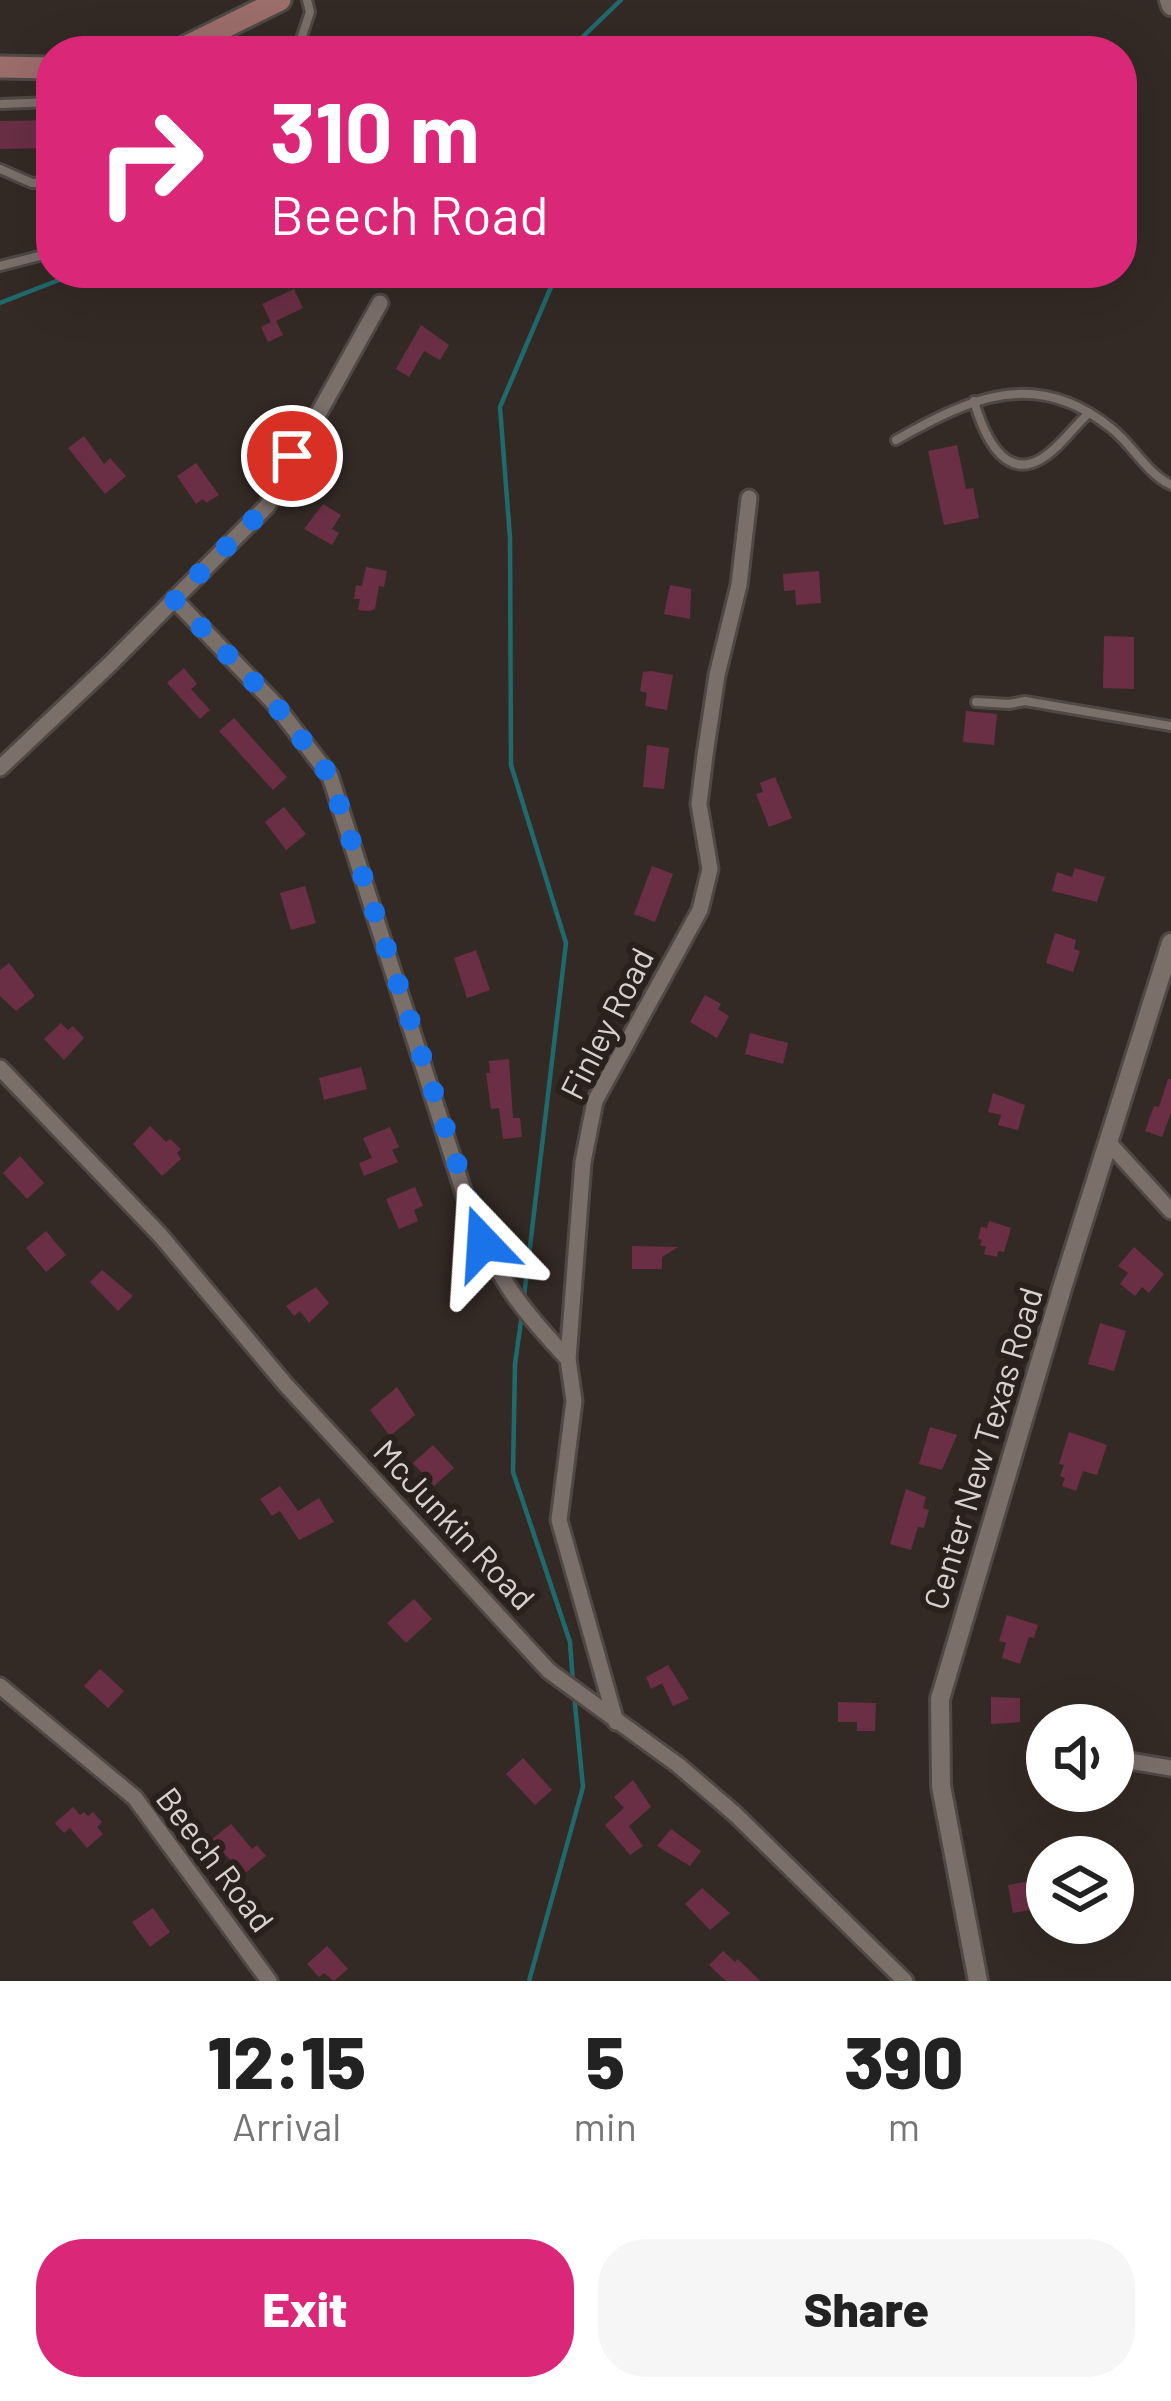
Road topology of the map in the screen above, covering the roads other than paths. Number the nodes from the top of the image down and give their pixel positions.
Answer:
1 (280, 0) edge
2 (307, 0) edge
3 (207, 36) edge
4 (302, 36) edge
5 (0, 68) edge
6 (36, 68) edge
7 (36, 103) edge
8 (2, 104) edge
9 (0, 169) edge
10 (36, 183) edge
11 (36, 257) edge
12 (0, 266) edge
13 (380, 304) dead end
14 (974, 401) junction
15 (1090, 413) junction
16 (896, 440) dead end
17 (1171, 485) edge
18 (749, 498) dead end
19 (174, 599) junction
20 (976, 702) dead end
21 (1171, 726) edge
22 (0, 768) edge
23 (1171, 943) edge
24 (0, 1068) edge
25 (1108, 1142) junction
26 (1171, 1211) edge
27 (568, 1359) junction
28 (0, 1686) edge
29 (616, 1722) junction
30 (1134, 1762) edge
31 (1171, 1768) edge
32 (269, 1981) edge
33 (904, 1981) edge
34 (978, 1981) edge

1 - 3 main road
2 - 4 lane
5 - 6 main road
7 - 8 lane
9 - 10 lane
11 - 12 lane
13 - 19 street
14 - 15 lane
14 - 15 lane
14 - 16 lane
15 - 17 lane
18 - 27 street, Finley Road
19 - 22 street
19 - 27 street
20 - 21 lane
23 - 25 street, Center New Texas Road
24 - 29 street, McJunkin Road
25 - 26 street
25 - 34 street, Center New Texas Road
27 - 29 street, Finley Road
28 - 32 street, Beech Road
29 - 33 street, McJunkin Road
30 - 31 street

